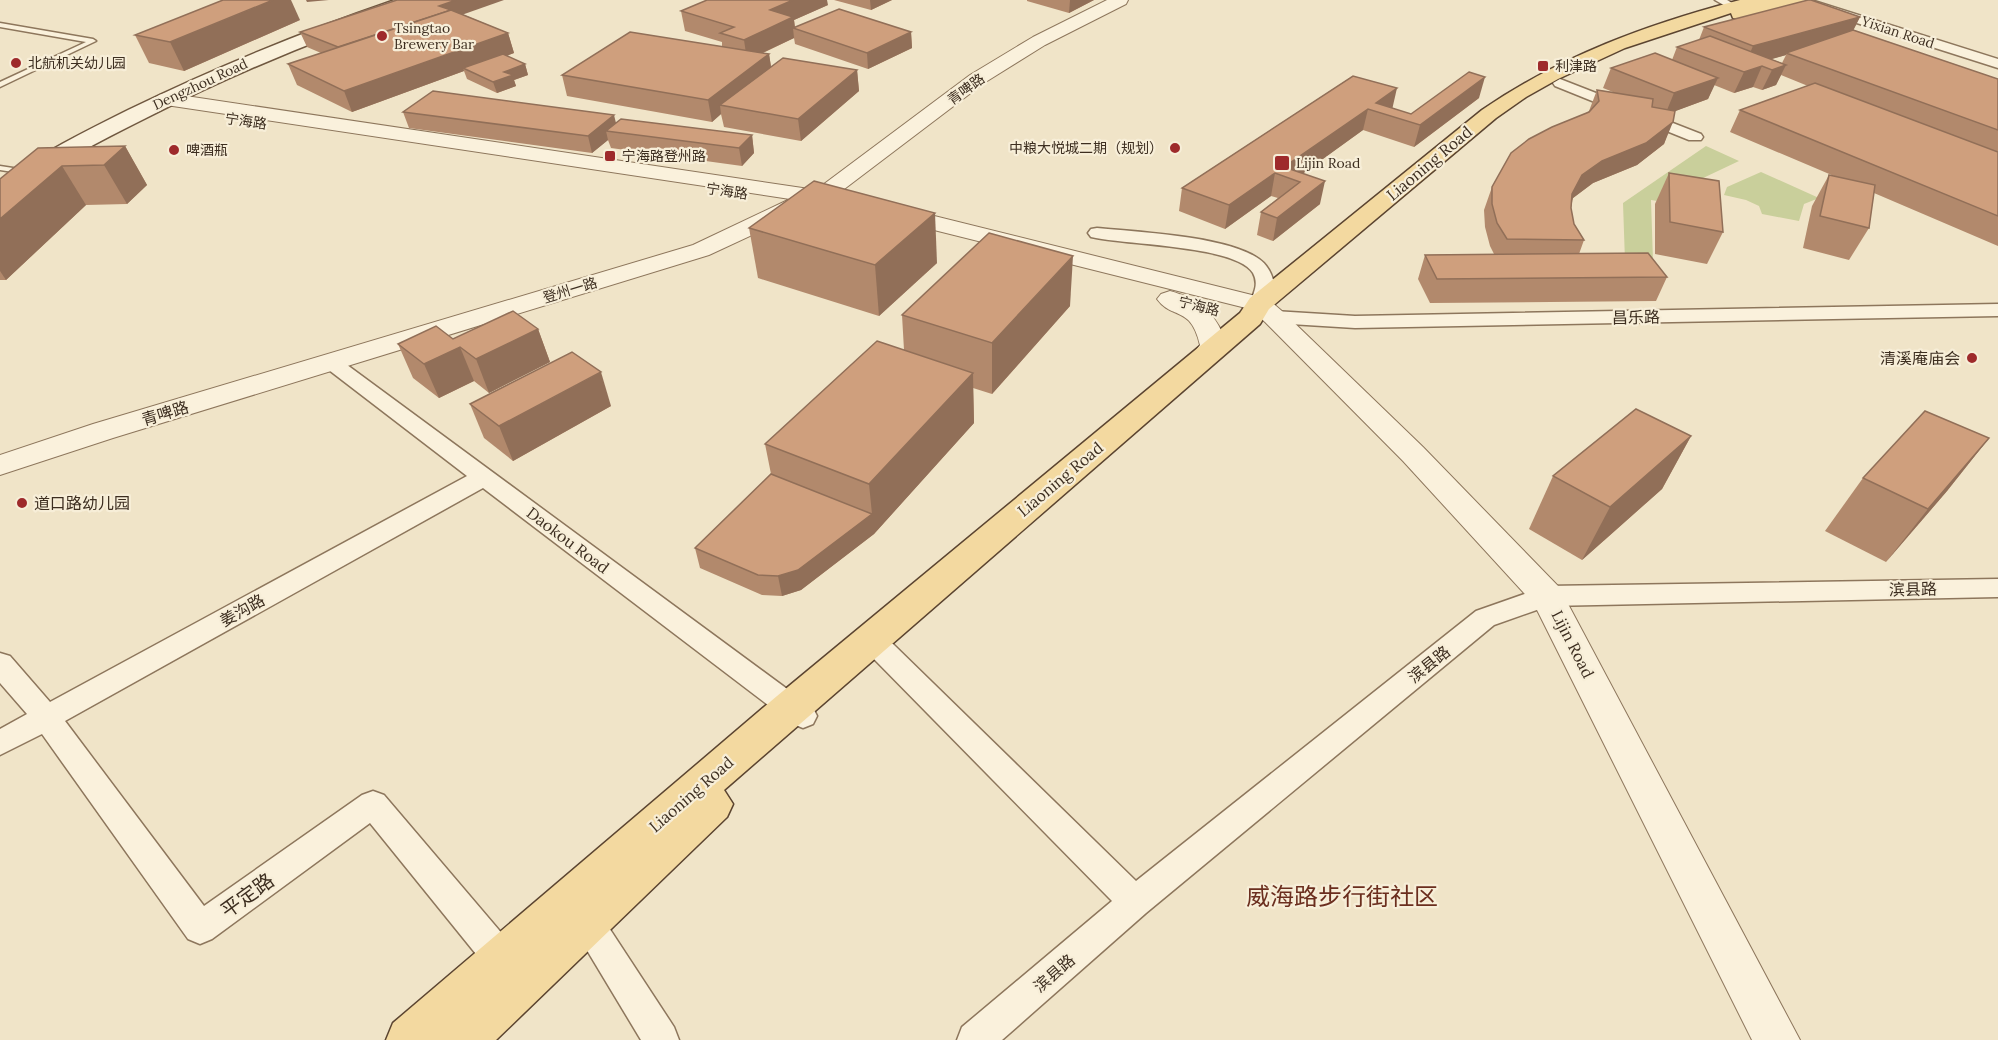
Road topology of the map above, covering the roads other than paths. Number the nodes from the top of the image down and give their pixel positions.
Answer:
1 (412, 0) edge
2 (1120, 0) edge
3 (1796, 0) edge
4 (1739, 5) edge
5 (0, 25) edge
6 (1998, 64) edge
7 (1560, 82) junction
8 (0, 85) edge
9 (158, 103) junction
10 (1695, 137) dead end
11 (0, 168) edge
12 (27, 172) junction
13 (0, 192) edge
14 (813, 198) junction
15 (864, 212) junction
16 (1097, 233) dead end
17 (1170, 298) junction
18 (1998, 310) edge
19 (1261, 313) junction
20 (1204, 357) junction
21 (332, 363) junction
22 (0, 465) edge
23 (484, 477) junction
24 (1998, 588) edge
25 (1547, 596) junction
26 (883, 651) junction
27 (0, 664) edge
28 (798, 712) junction
29 (46, 717) junction
30 (0, 743) edge
31 (1135, 902) junction
32 (586, 922) junction
33 (512, 971) junction
34 (410, 1040) edge
35 (461, 1040) edge
36 (661, 1040) edge
37 (975, 1040) edge
38 (1777, 1040) edge

1 - 9 main road, Dengzhou Road
2 - 14 street, 青啤路
3 - 4 main road, Liaoning Road
3 - 6 street, Yixian Road
4 - 7 main road, Liaoning Road
4 - 19 main road, Liaoning Road
5 - 8 lane
7 - 10 street
7 - 19 main road, Liaoning Road
9 - 12 main road, Dengzhou Road
9 - 14 street, 宁海路
11 - 12 lane
12 - 13 main road, Dengzhou Road
14 - 15 street, 宁海路
14 - 21 street, 登州一路
15 - 17 street, 宁海路
15 - 19 street, 宁海路
16 - 19 street
17 - 19 street, 宁海路
17 - 20 street
18 - 19 street, 昌乐路
19 - 20 main road, Liaoning Road
19 - 25 street, Lijin Road
19 - 26 main road, Liaoning Road
20 - 28 main road, Liaoning Road
21 - 22 street, 青啤路
21 - 23 street, Daokou Road
23 - 28 street, Daokou Road
23 - 29 street, 姜沟路
24 - 25 street, 滨县路
25 - 31 street, 滨县路
25 - 38 street, Lijin Road
26 - 28 main road, Liaoning Road
26 - 31 street
27 - 29 street, 平定路
28 - 32 main road, Liaoning Road
28 - 33 main road, Liaoning Road
29 - 30 street, 姜沟路
29 - 33 street, 平定路
31 - 37 street, 滨县路
32 - 33 main road, Liaoning Road
32 - 36 street
33 - 34 main road, Liaoning Road
33 - 35 main road, Liaoning Road

